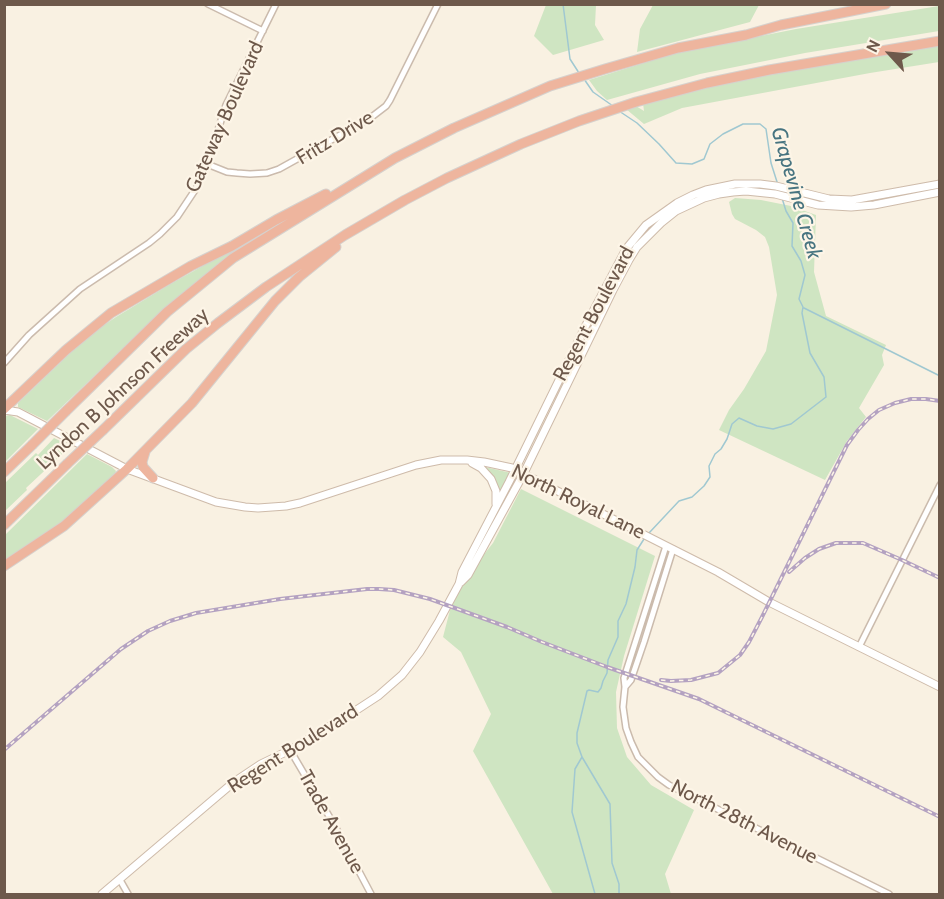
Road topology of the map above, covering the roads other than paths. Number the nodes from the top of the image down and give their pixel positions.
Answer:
1 (208, 4) edge
2 (276, 4) edge
3 (438, 4) edge
4 (875, 4) edge
5 (886, 4) edge
6 (854, 10) junction
7 (263, 31) junction
8 (939, 41) edge
9 (395, 158) junction
10 (207, 164) junction
11 (939, 184) edge
12 (746, 187) junction
13 (723, 190) junction
14 (939, 192) edge
15 (405, 200) junction
16 (4, 363) edge
17 (6, 406) edge
18 (146, 450) junction
19 (467, 460) junction
20 (127, 469) junction
21 (515, 470) junction
22 (4, 472) edge
23 (524, 474) junction
24 (153, 478) junction
25 (939, 485) edge
26 (496, 507) junction
27 (4, 525) edge
28 (670, 548) junction
29 (4, 566) edge
30 (459, 584) junction
31 (636, 640) junction
32 (644, 642) junction
33 (859, 646) junction
34 (625, 687) junction
35 (939, 687) edge
36 (290, 750) junction
37 (120, 880) junction
38 (102, 894) edge
39 (128, 894) edge
40 (371, 894) edge
41 (888, 894) edge

1 - 7 street
2 - 7 street, Gateway Boulevard
3 - 10 street, Fritz Drive
4 - 6 highway
5 - 6 highway, Lyndon B Johnson Freeway
6 - 9 highway, Lyndon B Johnson Freeway
7 - 10 street, Gateway Boulevard
8 - 15 highway, Lyndon B Johnson Freeway
9 - 17 highway
9 - 22 highway, Lyndon B Johnson Freeway, bridge
10 - 16 street, Gateway Boulevard
11 - 12 street, Regent Boulevard
12 - 13 street, Regent Boulevard
12 - 14 street, Regent Boulevard
13 - 21 street, Regent Boulevard
13 - 23 street, Regent Boulevard
15 - 18 highway
15 - 27 highway, Lyndon B Johnson Freeway, bridge
17 - 20 street, North Royal Lane
18 - 20 highway
18 - 24 highway
19 - 21 street, North Royal Lane
19 - 24 street, North Royal Lane
19 - 26 street
20 - 24 street, North Royal Lane
20 - 29 highway
21 - 23 street, North Royal Lane
21 - 26 street, Regent Boulevard
23 - 28 street, North Royal Lane
23 - 30 street, Regent Boulevard
25 - 33 street
26 - 30 street, Regent Boulevard
28 - 31 street, North 28th Avenue
28 - 32 street
28 - 33 street, North Royal Lane
30 - 36 street, Regent Boulevard
31 - 32 street
31 - 34 street, North 28th Avenue
32 - 34 street
33 - 35 street, North Royal Lane
34 - 41 street, North 28th Avenue
36 - 37 street, Regent Boulevard
36 - 40 street, Trade Avenue
37 - 38 street, Regent Boulevard
37 - 39 street

